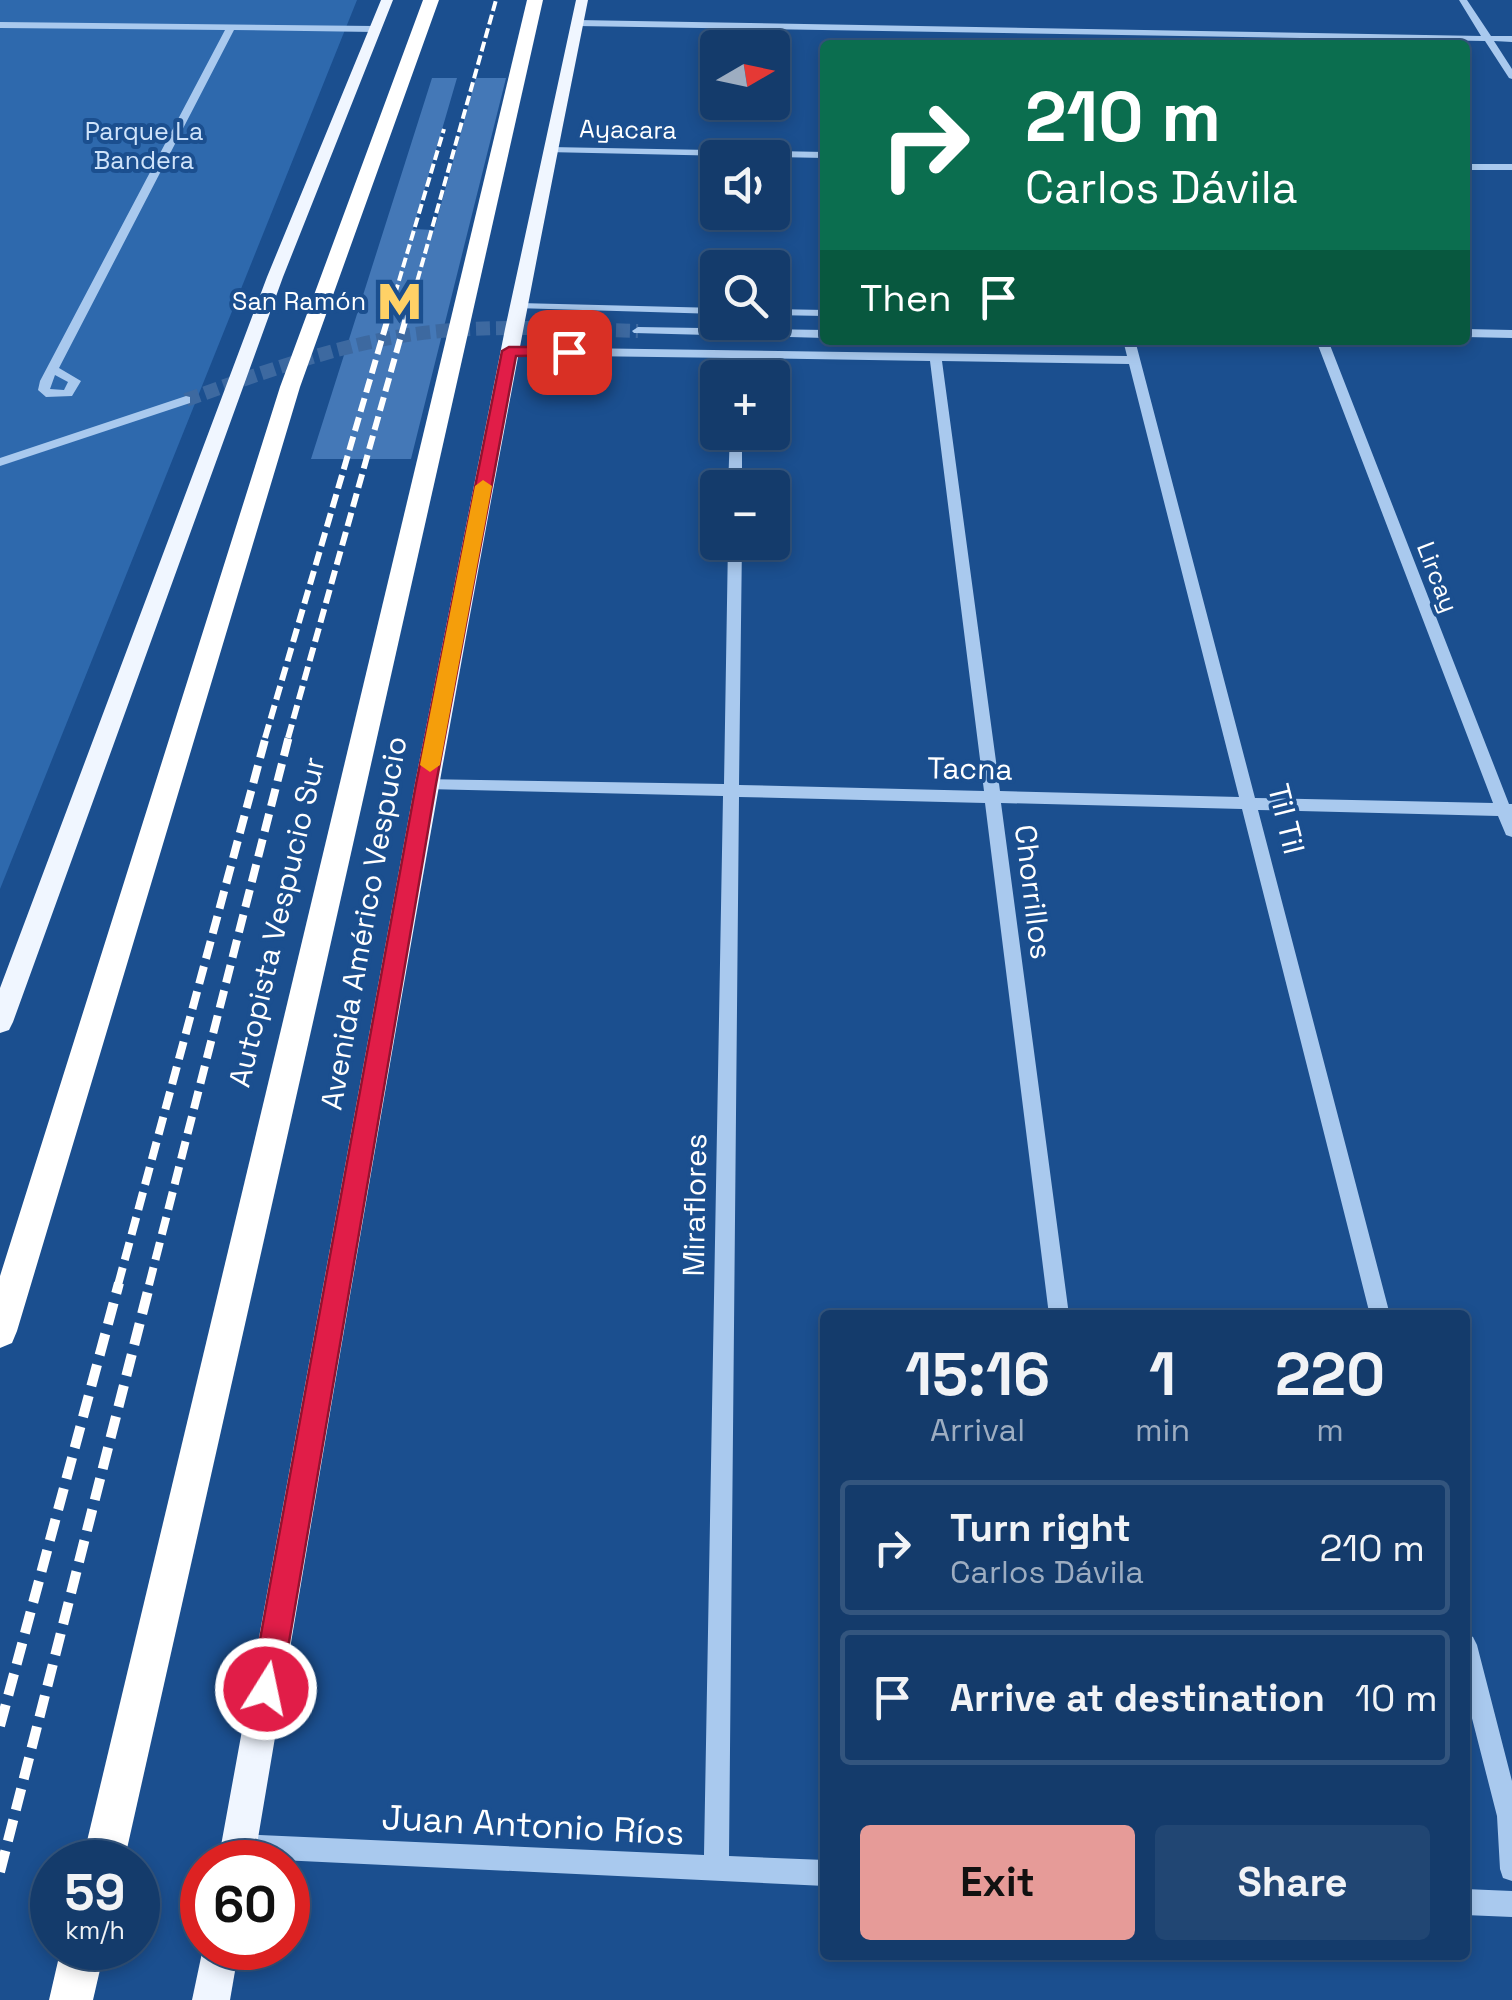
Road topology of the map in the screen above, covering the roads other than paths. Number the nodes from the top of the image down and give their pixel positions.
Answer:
1 (387, 0) edge
2 (431, 0) edge
3 (535, 0) edge
4 (1462, 0) edge
5 (579, 12) edge
6 (0, 25) edge
7 (231, 28) junction
8 (374, 29) junction
9 (1488, 38) junction
10 (1512, 39) edge
11 (1512, 76) edge
12 (550, 150) junction
13 (820, 155) edge
14 (1470, 167) edge
15 (1512, 168) edge
16 (518, 306) junction
17 (700, 310) edge
18 (790, 312) edge
19 (820, 313) edge
20 (638, 331) tunnel mouth
21 (820, 334) edge
22 (1470, 334) edge
23 (1510, 338) edge
24 (1130, 345) edge
25 (1324, 345) edge
26 (509, 351) junction
27 (738, 354) junction
28 (936, 357) junction
29 (738, 360) edge
30 (1134, 360) junction
31 (52, 369) dead end
32 (186, 400) tunnel mouth
33 (0, 462) edge
34 (735, 560) edge
35 (426, 784) junction
36 (731, 791) junction
37 (993, 797) junction
38 (1248, 803) junction
39 (1508, 810) edge
40 (1512, 831) edge
41 (0, 1022) edge
42 (1059, 1310) edge
43 (1379, 1310) edge
44 (0, 1330) edge
45 (1470, 1665) edge
46 (109, 1840) edge
47 (239, 1840) edge
48 (310, 1856) edge
49 (716, 1868) junction
50 (1512, 1868) edge
51 (820, 1873) edge
52 (1470, 1902) edge
53 (1512, 1904) edge
54 (78, 1970) edge
55 (93, 1970) edge
56 (216, 1970) edge
57 (72, 2000) edge
58 (89, 2000) edge
59 (211, 2000) edge

1 - 8 main road
2 - 44 highway
3 - 46 highway, Autopista Vespucio Sur
4 - 9 street
5 - 9 street
5 - 12 main road, Avenida Américo Vespucio
6 - 7 street
7 - 8 street
7 - 31 street
8 - 41 main road
9 - 10 street
9 - 11 street
12 - 13 street, Ayacara
12 - 16 main road, Avenida Américo Vespucio
14 - 15 street
16 - 17 street
16 - 26 main road, Avenida Américo Vespucio
18 - 19 street
20 - 21 street
22 - 23 street
24 - 30 street, Til Til
25 - 39 street, Lircay
26 - 27 street
26 - 35 main road, Avenida Américo Vespucio
27 - 28 street
27 - 29 street
28 - 30 street
28 - 37 street, Chorrillos
30 - 38 street, Til Til
32 - 33 street
34 - 36 street, Miraflores
35 - 36 street, Tacna
35 - 47 main road, Avenida Américo Vespucio
36 - 37 street, Tacna
36 - 49 street, Miraflores
37 - 38 street, Tacna
37 - 42 street, Chorrillos
38 - 39 street, Tacna
38 - 43 street, Til Til
39 - 40 street, Lircay
45 - 50 street
48 - 49 street, Juan Antonio Ríos
49 - 51 street, Juan Antonio Ríos
52 - 53 street
54 - 57 highway
55 - 58 highway
56 - 59 main road

